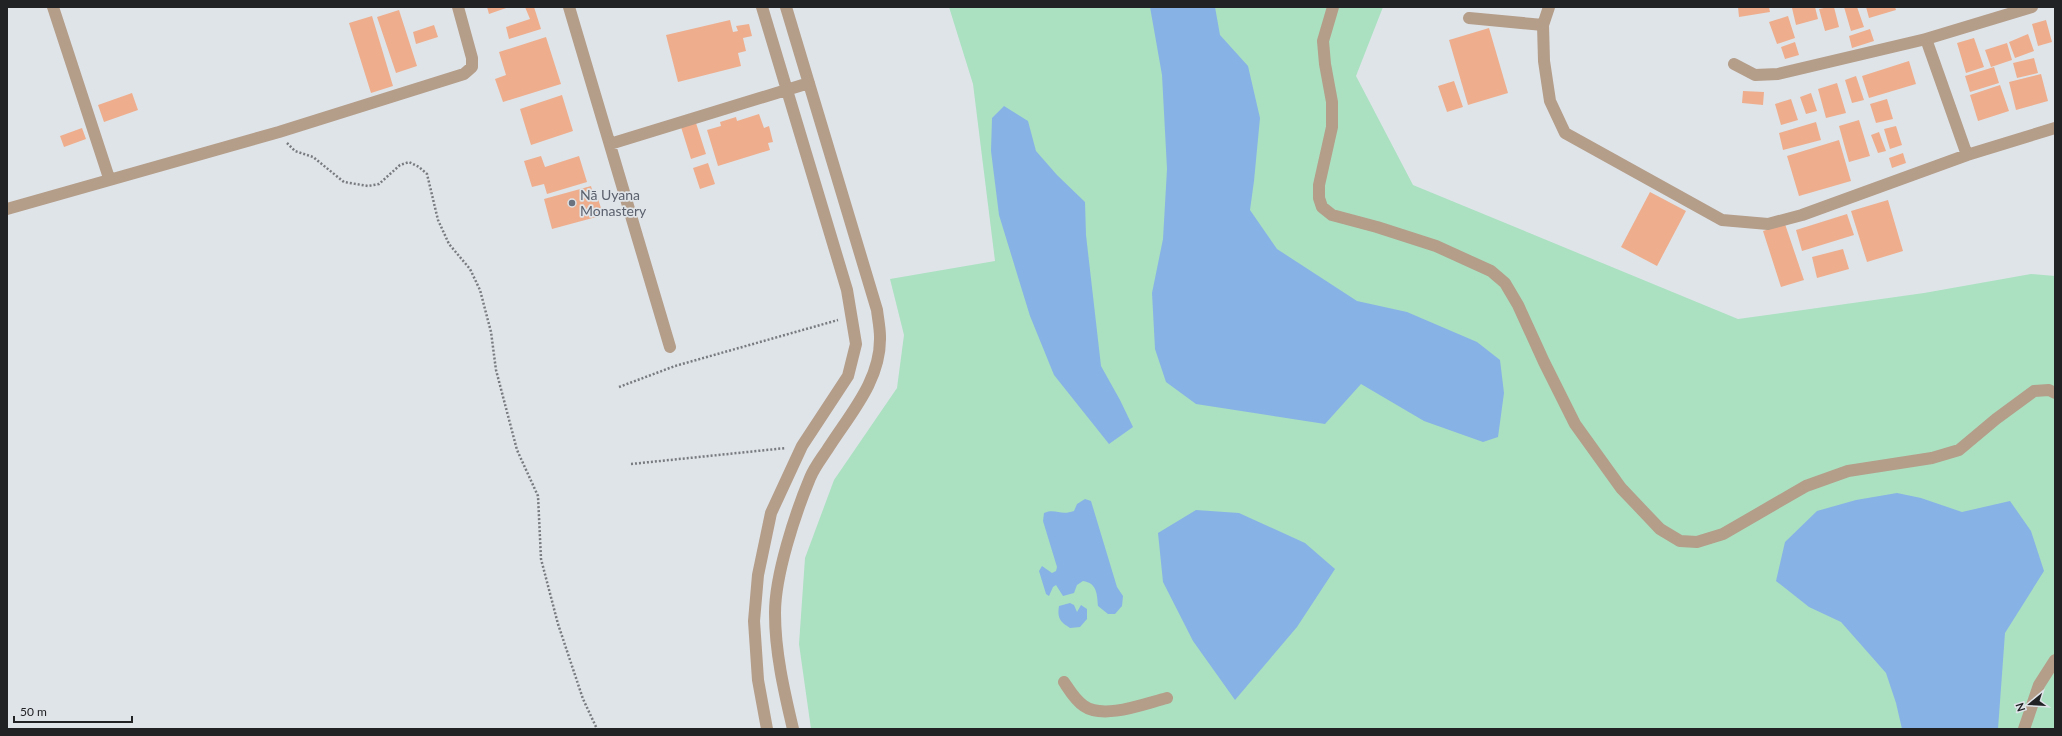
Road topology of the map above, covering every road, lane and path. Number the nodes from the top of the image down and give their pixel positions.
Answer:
1 (53, 7) edge
2 (458, 7) edge
3 (569, 7) edge
4 (762, 7) edge
5 (786, 7) edge
6 (1333, 7) edge
7 (1549, 7) edge
8 (2032, 7) edge
9 (1469, 18) dead end
10 (1543, 25) junction
11 (1926, 39) junction
12 (1734, 64) dead end
13 (809, 83) junction
14 (787, 90) junction
15 (2055, 128) edge
16 (278, 132) junction
17 (610, 144) junction
18 (1967, 155) junction
19 (110, 178) junction
20 (7, 209) edge
21 (852, 317) junction
22 (670, 347) dead end
23 (619, 387) dead end
24 (2055, 393) edge
25 (802, 446) junction
26 (631, 464) dead end
27 (2055, 660) edge
28 (1064, 682) dead end
29 (1168, 698) dead end
30 (597, 729) edge
31 (768, 729) edge
32 (793, 729) edge
33 (2024, 729) edge

1 - 19 street
2 - 16 street
3 - 17 street
4 - 14 street
5 - 13 street
6 - 24 street
7 - 10 street
8 - 11 street
9 - 10 street
10 - 18 street
11 - 12 street
11 - 18 street
13 - 14 street
13 - 32 street
14 - 17 street
14 - 21 street
15 - 18 street
16 - 19 street
16 - 30 path
17 - 22 street
19 - 20 street
21 - 23 path
21 - 25 street
25 - 26 path
25 - 31 street
27 - 33 street
28 - 29 street

